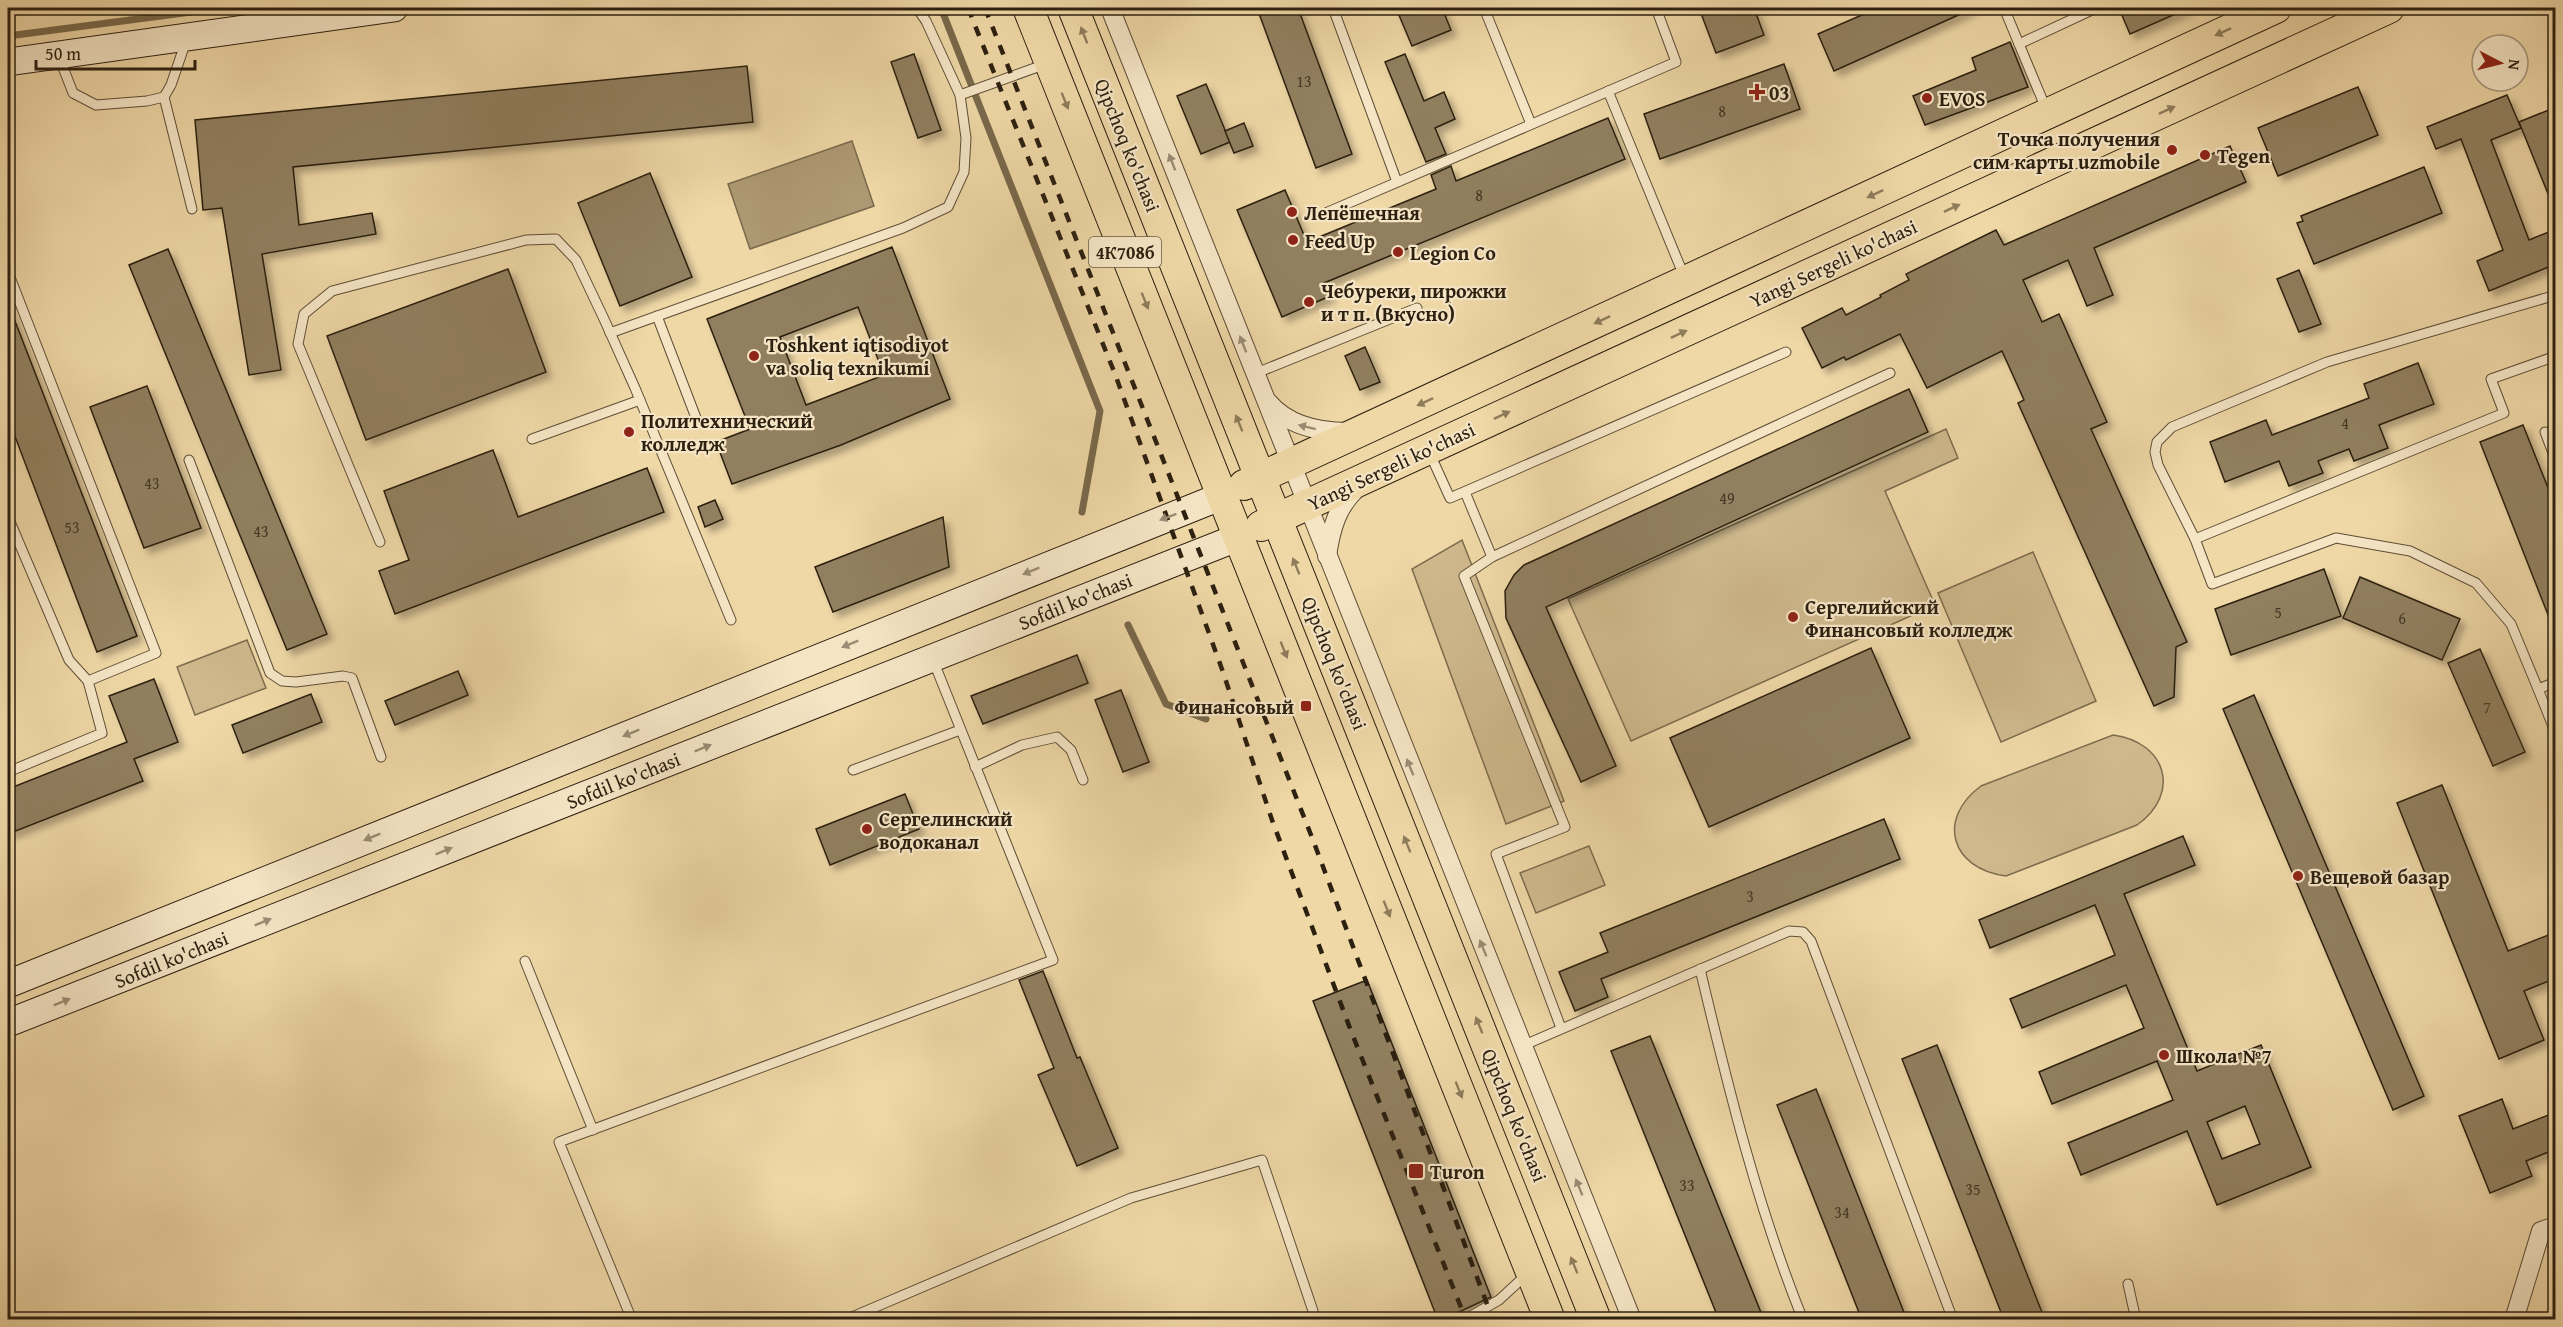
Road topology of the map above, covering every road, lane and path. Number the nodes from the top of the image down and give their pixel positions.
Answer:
1 (394, 8) edge
2 (917, 8) edge
3 (1028, 8) edge
4 (1073, 8) edge
5 (1110, 8) edge
6 (1333, 8) edge
7 (1484, 8) edge
8 (1656, 8) edge
9 (2004, 8) edge
10 (2276, 8) edge
11 (2389, 8) edge
12 (2092, 10) dead end
13 (187, 38) junction
14 (2019, 44) junction
15 (58, 55) junction
16 (8, 62) edge
17 (1050, 62) junction
18 (1608, 92) junction
19 (960, 95) junction
20 (164, 97) junction
21 (2048, 113) junction
22 (1531, 124) junction
23 (1397, 182) junction
24 (192, 209) dead end
25 (1321, 215) dead end
26 (8, 272) edge
27 (1686, 281) junction
28 (11, 291) edge
29 (2556, 295) edge
30 (1417, 308) dead end
31 (657, 316) junction
32 (610, 333) junction
33 (1786, 352) dead end
34 (2556, 356) edge
35 (1890, 373) dead end
36 (1254, 374) junction
37 (1265, 398) junction
38 (640, 400) junction
39 (698, 423) dead end
40 (1359, 432) junction
41 (2545, 432) dead end
42 (532, 439) dead end
43 (1428, 449) junction
44 (189, 460) dead end
45 (2556, 461) edge
46 (1290, 464) junction
47 (1376, 473) junction
48 (1261, 478) junction
49 (1465, 492) junction
50 (1222, 496) junction
51 (1306, 505) junction
52 (8, 517) edge
53 (1277, 519) junction
54 (1124, 534) junction
55 (1239, 537) junction
56 (2195, 539) junction
57 (380, 542) dead end
58 (1327, 557) junction
59 (1492, 557) junction
60 (1141, 575) junction
61 (731, 620) dead end
62 (932, 657) junction
63 (88, 681) junction
64 (2556, 682) edge
65 (2538, 688) junction
66 (960, 730) junction
67 (2556, 735) edge
68 (381, 757) dead end
69 (975, 767) junction
70 (853, 770) dead end
71 (8, 772) edge
72 (1083, 780) dead end
73 (466, 799) junction
74 (482, 836) junction
75 (525, 961) dead end
76 (1700, 969) junction
77 (8, 984) edge
78 (1466, 993) junction
79 (1426, 1009) junction
80 (8, 1023) edge
81 (1561, 1028) junction
82 (1522, 1046) junction
83 (593, 1130) junction
84 (2556, 1226) edge
85 (1530, 1271) junction
86 (2127, 1284) dead end
87 (1313, 1311) dead end
88 (632, 1320) edge
89 (845, 1320) edge
90 (1464, 1320) edge
91 (1550, 1320) edge
92 (1596, 1320) edge
93 (1632, 1320) edge
94 (1803, 1320) edge
95 (1953, 1320) edge
96 (2136, 1320) edge
97 (2514, 1320) edge

1 - 13 street
2 - 19 lane
3 - 17 main road, 4К708б
48 -> 4 main road, Qipchoq ko'chasi
36 -> 5 street, Qipchoq ko'chasi
6 - 23 lane
7 - 22 lane
8 - 18 lane
9 - 14 lane
10 -> 21 main road
43 -> 11 main road, Yangi Sergeli ko'chasi
12 - 14 lane
13 - 15 street
13 - 20 lane
14 - 21 lane
15 - 16 street
15 - 20 lane
17 - 19 lane
17 -> 50 main road, 4К708б
18 - 22 lane
18 - 27 lane
19 - 31 lane
20 - 24 lane
21 -> 27 main road
22 - 23 lane
23 - 25 lane
26 - 28 lane
27 -> 40 main road
28 - 63 lane
29 - 56 lane
30 - 36 lane
31 - 32 lane
31 - 39 lane
32 - 38 lane
32 - 57 lane
33 - 49 lane
34 - 56 lane
35 - 59 lane
36 - 37 street, Qipchoq ko'chasi
40 -> 37 street, Qipchoq ko'chasi
37 - 46 street, Qipchoq ko'chasi
38 - 42 lane
38 - 61 lane
40 - 46 main road
41 - 45 lane
43 - 47 main road, Yangi Sergeli ko'chasi
43 - 49 lane
44 - 68 lane
46 - 48 main road
46 - 51 street, Qipchoq ko'chasi
47 - 51 main road, Yangi Sergeli ko'chasi
47 - 58 street
48 - 50 main road
48 - 53 main road, Qipchoq ko'chasi
49 - 59 lane
50 - 53 main road
50 -> 54 street, Sofdil ko'chasi
50 - 55 main road
51 - 53 main road, Yangi Sergeli ko'chasi
51 - 58 street, Qipchoq ko'chasi
52 - 63 lane
53 - 55 main road, Yangi Sergeli ko'chasi
78 -> 53 main road, Qipchoq ko'chasi
54 - 60 street
54 -> 73 street, Sofdil ko'chasi
55 - 60 street, Sofdil ko'chasi
55 -> 79 main road
56 - 65 lane
82 -> 58 street, Qipchoq ko'chasi
59 - 81 lane
60 - 62 street, Sofdil ko'chasi
62 - 66 lane
74 -> 62 street, Sofdil ko'chasi
63 - 71 lane
64 - 65 lane
65 - 67 lane
66 - 69 lane
66 - 70 lane
69 - 72 lane
69 - 83 lane
73 - 74 street
73 -> 77 street, Sofdil ko'chasi
80 -> 74 street, Sofdil ko'chasi
75 - 83 lane
76 - 81 lane
76 - 94 lane
76 - 95 lane
78 - 79 main road
92 -> 78 main road, Qipchoq ko'chasi
79 -> 85 main road
81 - 82 lane
93 -> 82 street, Qipchoq ko'chasi
83 - 88 lane
84 - 97 street
85 - 90 lane
85 - 91 main road
86 - 96 lane
87 - 89 lane

